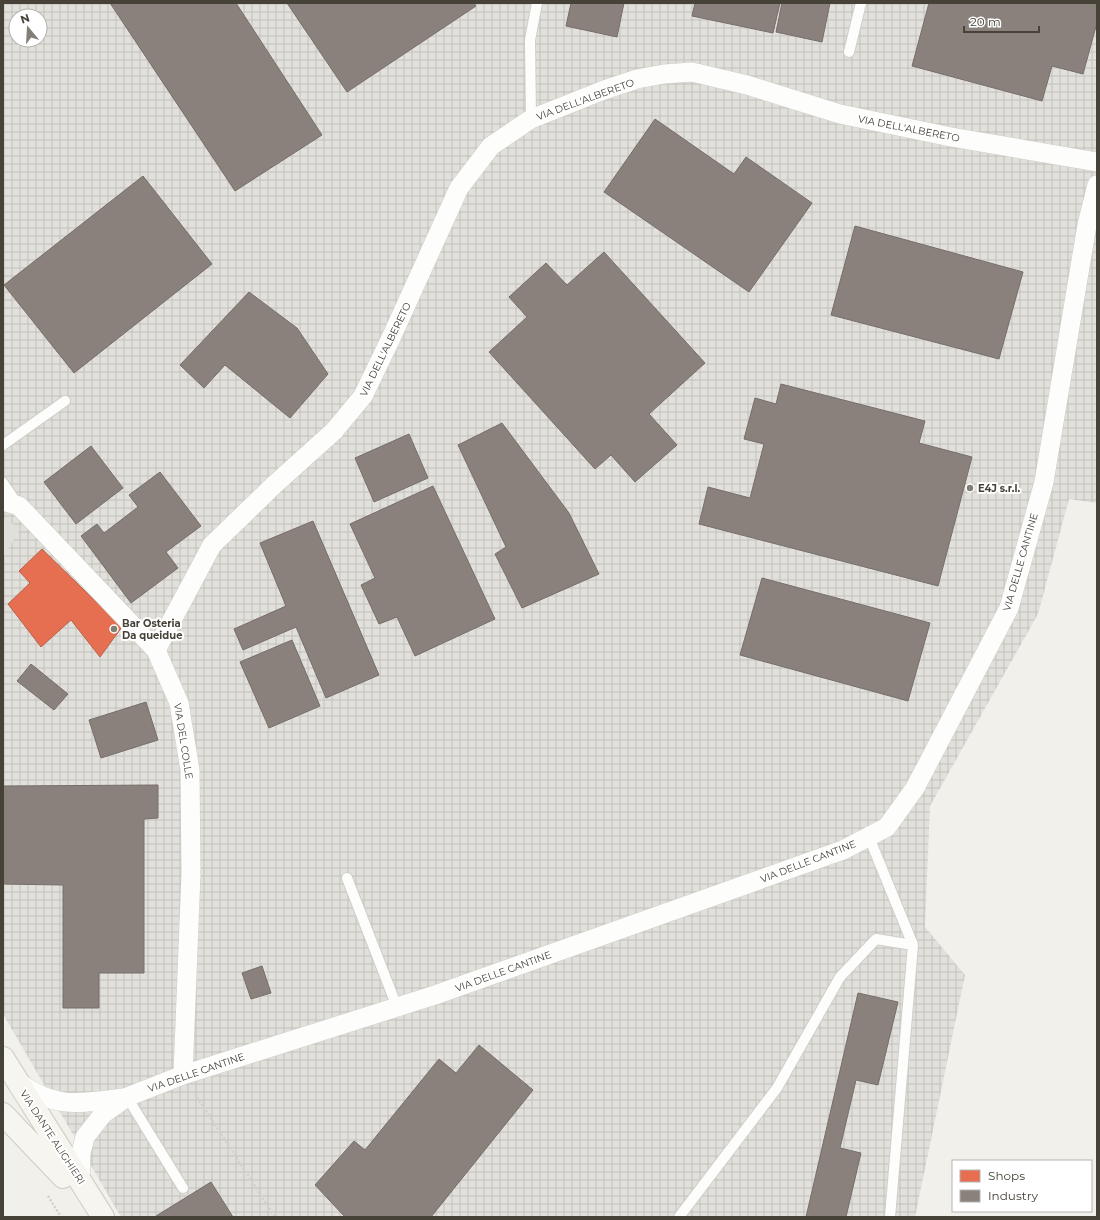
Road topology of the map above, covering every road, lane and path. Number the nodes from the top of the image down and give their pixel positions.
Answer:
1 (537, 3) edge
2 (861, 3) edge
3 (849, 52) dead end
4 (531, 119) junction
5 (1097, 162) edge
6 (1097, 185) edge
7 (66, 401) dead end
8 (3, 445) edge
9 (3, 483) edge
10 (11, 504) edge
11 (156, 650) junction
12 (869, 837) junction
13 (347, 878) dead end
14 (913, 945) junction
15 (397, 1007) junction
16 (5, 1060) edge
17 (182, 1075) junction
18 (17, 1082) junction
19 (127, 1097) junction
20 (3, 1114) edge
21 (72, 1178) junction
22 (182, 1188) dead end
23 (101, 1214) edge
24 (275, 1217) edge
25 (679, 1217) edge
26 (890, 1217) edge

1 - 4 lane
2 - 3 lane
4 - 5 street, VIA DELL'ALBERETO
4 - 11 street, VIA DELL'ALBERETO
6 - 12 street, VIA DELLE CANTINE
7 - 8 lane
9 - 10 lane
10 - 11 street, VIA DEL COLLE
11 - 17 street, VIA DEL COLLE
12 - 14 lane
12 - 15 street, VIA DELLE CANTINE
13 - 15 lane
14 - 25 lane
14 - 26 lane
15 - 17 street, VIA DELLE CANTINE
16 - 18 main road, VIA DANTE ALIGHIERI
16 - 21 main road, VIA DANTE ALIGHIERI
17 - 19 street, VIA DELLE CANTINE
17 - 24 path
18 - 19 street, VIA DELLE CANTINE
18 - 21 main road, VIA DANTE ALIGHIERI
19 - 21 street, VIA DELLE CANTINE
19 - 22 lane
20 - 21 main road
21 - 23 main road, VIA DANTE ALIGHIERI

